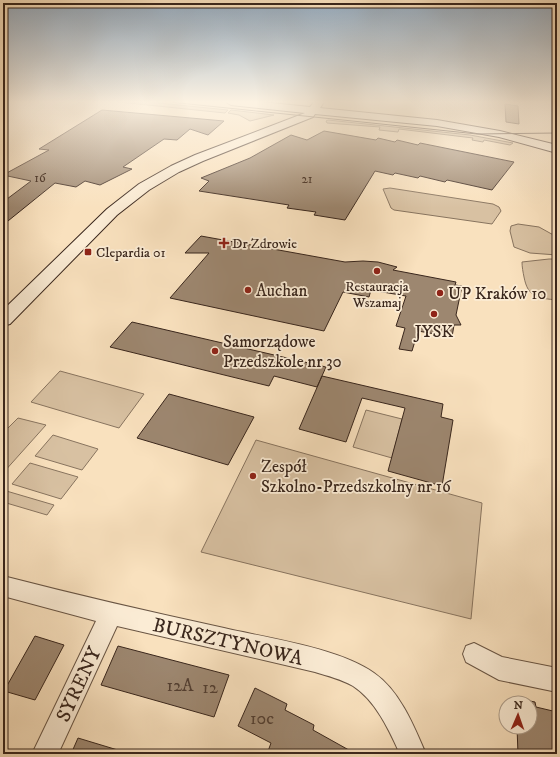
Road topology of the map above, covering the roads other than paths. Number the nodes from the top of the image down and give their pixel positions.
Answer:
1 (251, 137) edge
2 (515, 137) edge
3 (557, 147) edge
4 (3, 320) edge
5 (3, 586) edge
6 (111, 614) junction
7 (474, 654) dead end
8 (557, 680) edge
9 (45, 754) edge
10 (413, 754) edge

1 - 4 street
2 - 3 street
5 - 6 street, BURSZTYNOWA
6 - 9 street, SYRENY
6 - 10 street, BURSZTYNOWA
7 - 8 street

